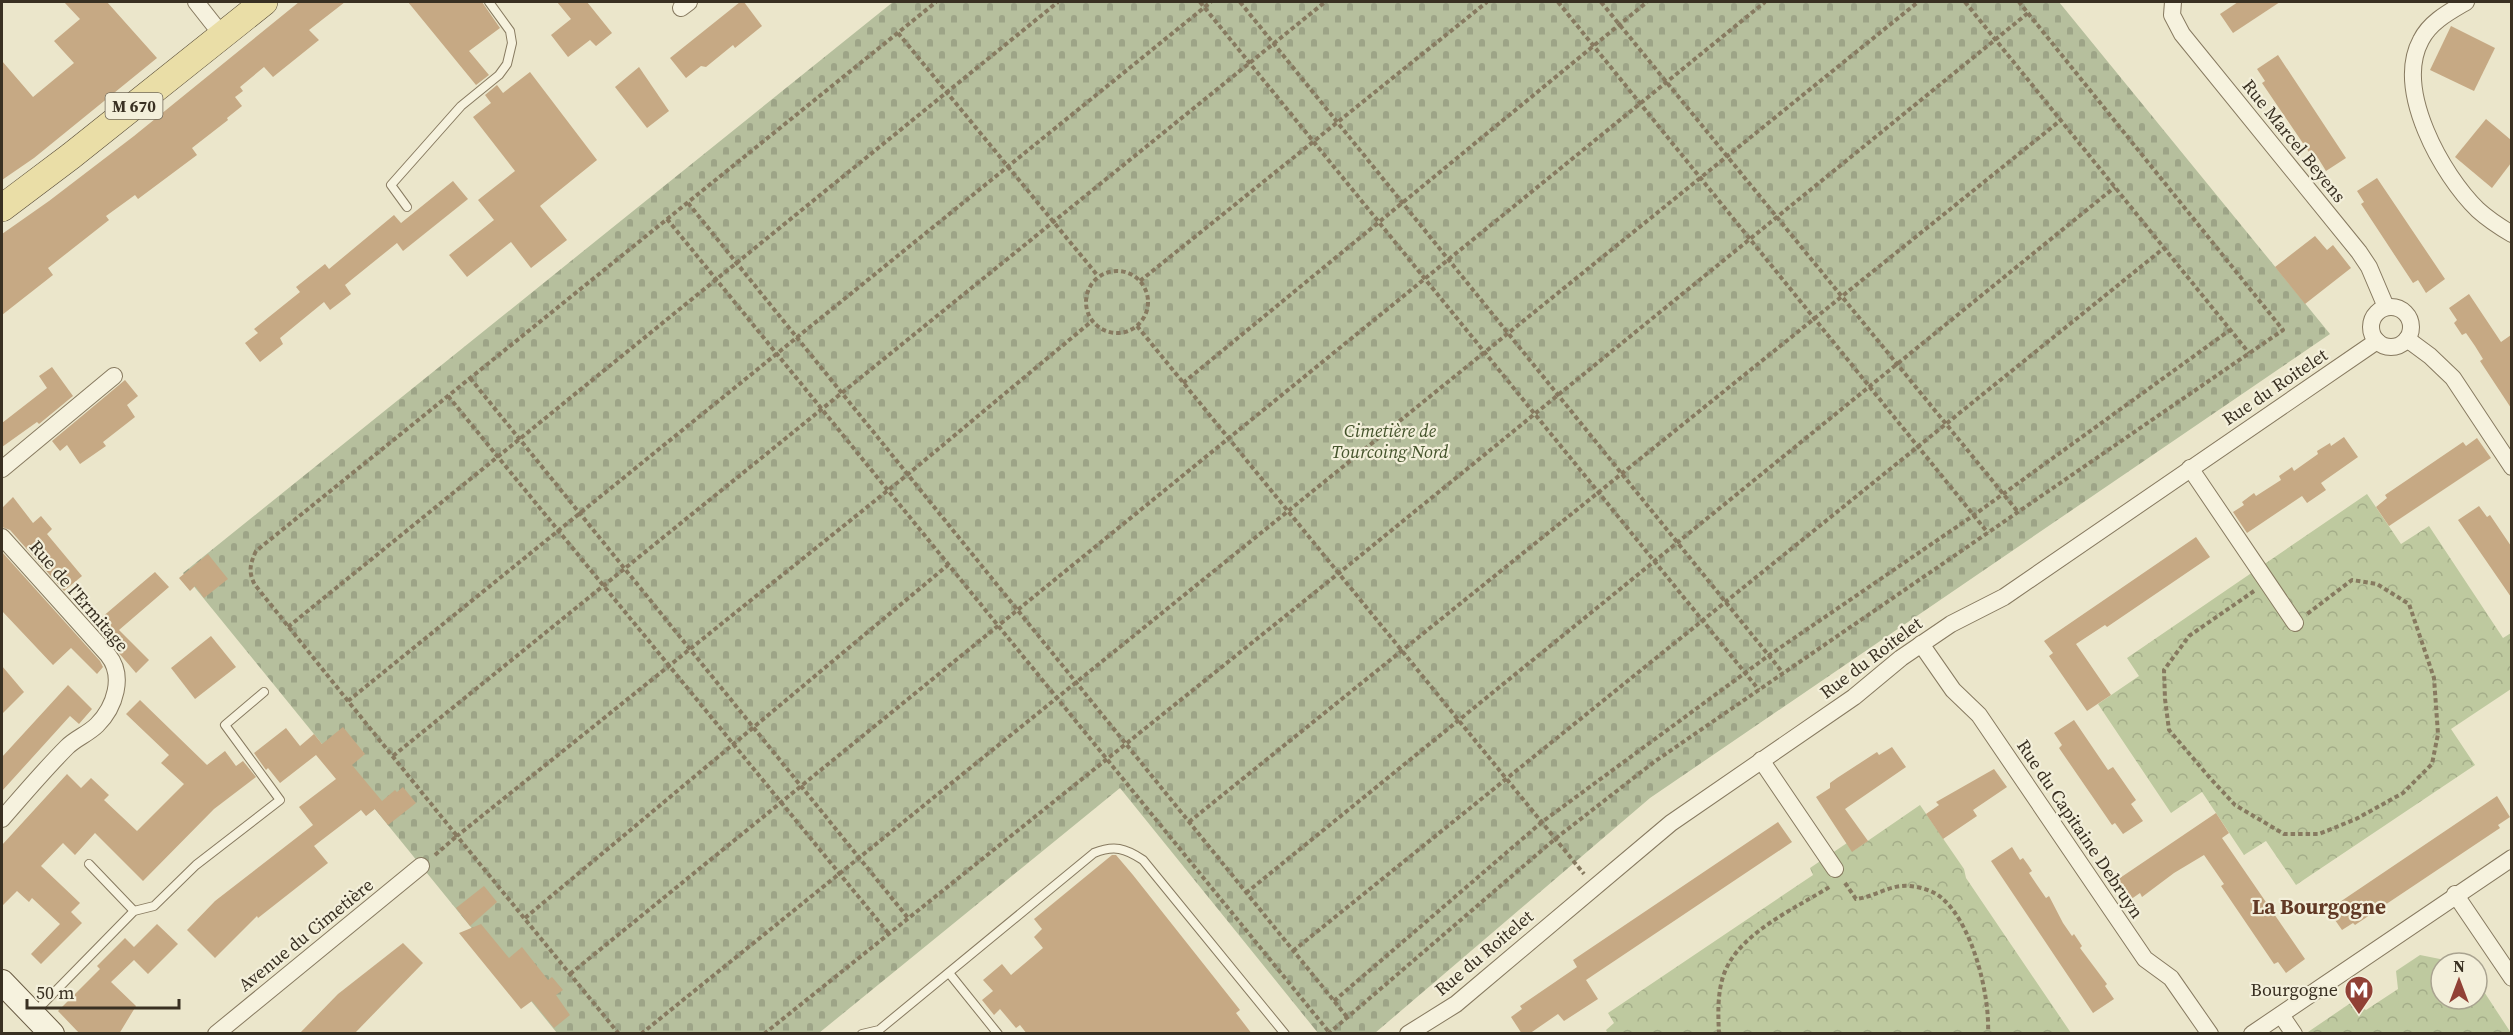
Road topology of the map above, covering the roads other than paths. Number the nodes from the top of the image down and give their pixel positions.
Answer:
1 (196, 2) edge
2 (264, 2) edge
3 (489, 2) edge
4 (2173, 2) edge
5 (2466, 2) edge
6 (222, 35) junction
7 (407, 207) dead end
8 (2, 208) edge
9 (2511, 234) edge
10 (2386, 307) junction
11 (2407, 339) junction
12 (2377, 341) junction
13 (114, 376) dead end
14 (2511, 467) edge
15 (2190, 468) junction
16 (2, 469) edge
17 (2, 537) edge
18 (2295, 623) road end
19 (1921, 644) junction
20 (264, 692) dead end
21 (1761, 760) junction
22 (2, 819) edge
23 (2511, 858) edge
24 (89, 864) dead end
25 (421, 866) road end
26 (1836, 878) road end
27 (2455, 894) junction
28 (134, 911) junction
29 (949, 973) junction
30 (2511, 978) edge
31 (2, 982) edge
32 (33, 1014) junction
33 (2281, 1015) junction
34 (52, 1034) edge
35 (216, 1034) edge
36 (862, 1034) edge
37 (998, 1034) edge
38 (1285, 1034) edge
39 (1408, 1034) edge
40 (2210, 1034) edge
41 (2252, 1034) edge
42 (2294, 1034) edge

1 - 6 street
2 - 6 main road, M 670
3 - 7 lane
4 - 10 street, Rue Marcel Beyens
5 - 9 street
6 - 8 main road, M 670
10 - 11 street
10 - 12 street
11 - 12 street
11 - 14 street
12 - 15 street, Rue du Roitelet
13 - 16 street
15 - 18 street
15 - 19 street, Rue du Roitelet
17 - 22 street, Rue de l'Ermitage
19 - 21 street, Rue du Roitelet
19 - 40 street, Rue du Capitaine Debruyn
20 - 28 lane
21 - 26 street
21 - 39 street, Rue du Roitelet
23 - 27 street
24 - 28 lane
25 - 35 street, Avenue du Cimetière
27 - 30 street
27 - 33 street
28 - 32 lane
29 - 36 lane
29 - 37 lane
29 - 38 lane
31 - 32 main road
32 - 34 main road
33 - 41 street
33 - 42 street

